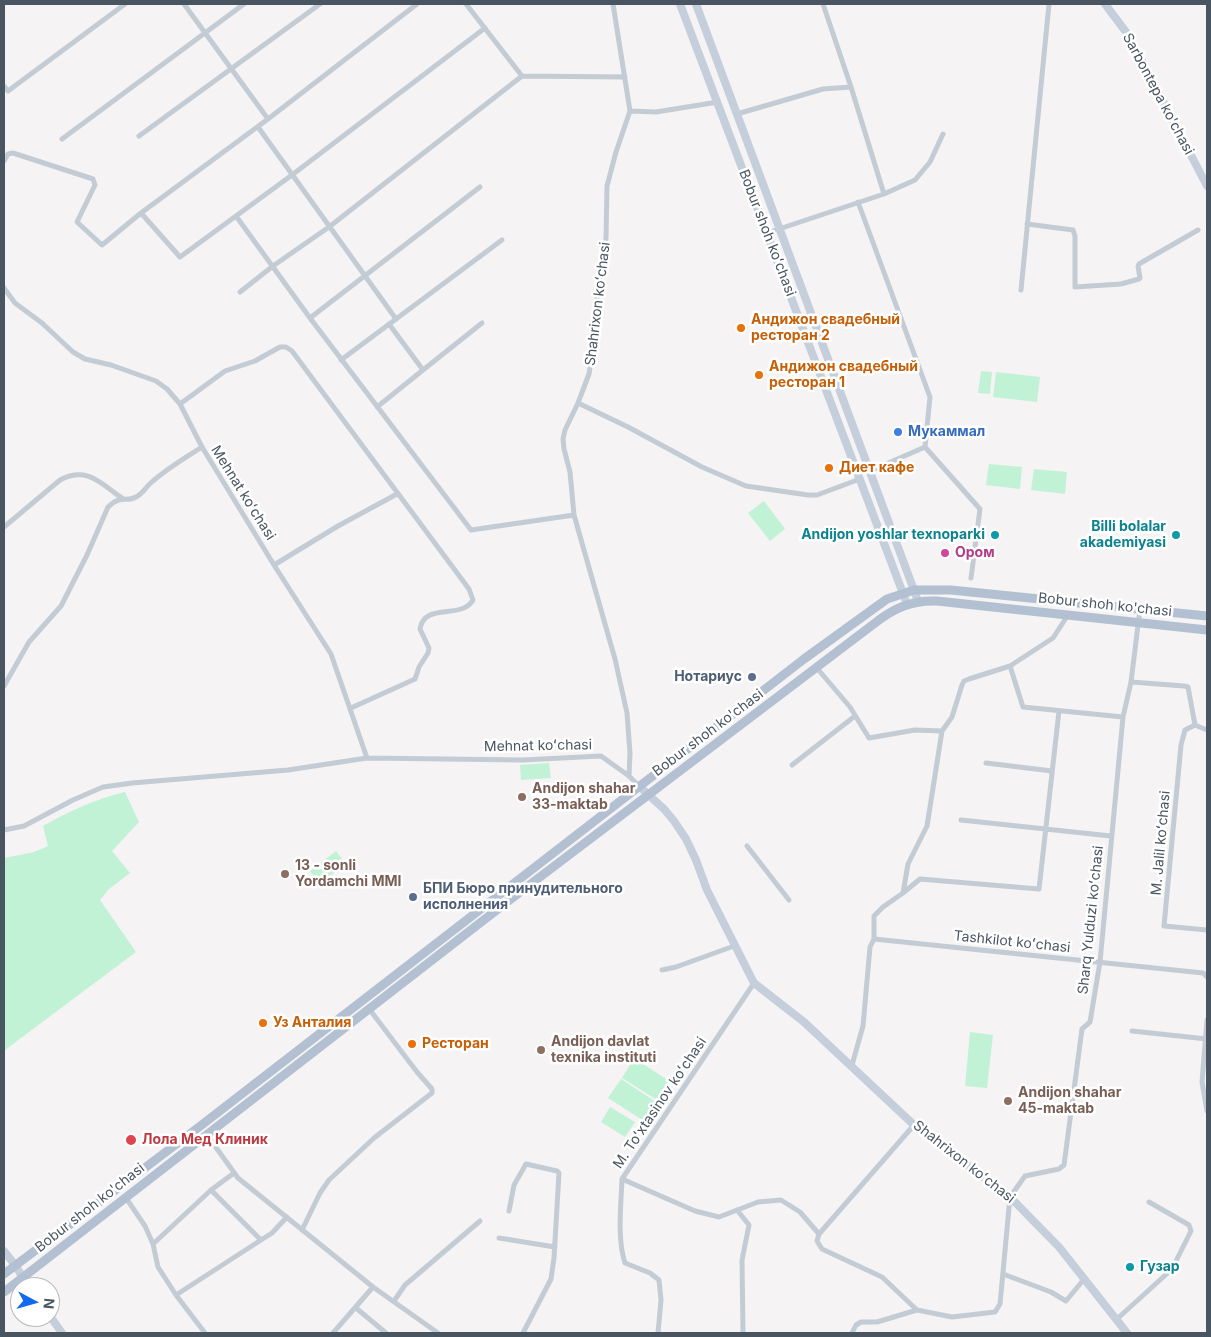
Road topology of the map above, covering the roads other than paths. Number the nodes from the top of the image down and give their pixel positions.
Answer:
1 (126, 4) edge
2 (184, 4) edge
3 (244, 4) edge
4 (320, 4) edge
5 (417, 4) edge
6 (466, 4) edge
7 (613, 4) edge
8 (680, 4) edge
9 (696, 4) edge
10 (823, 4) edge
11 (1049, 4) edge
12 (1105, 4) edge
13 (485, 28) junction
14 (204, 33) junction
15 (231, 69) junction
16 (522, 76) junction
17 (625, 77) junction
18 (4, 86) edge
19 (851, 87) junction
20 (6, 93) edge
21 (718, 102) junction
22 (630, 111) junction
23 (737, 114) junction
24 (268, 120) junction
25 (258, 127) junction
26 (943, 134) dead end
27 (139, 136) dead end
28 (62, 139) dead end
29 (4, 161) edge
30 (292, 175) junction
31 (1207, 186) edge
32 (480, 188) dead end
33 (884, 194) junction
34 (858, 202) junction
35 (141, 213) junction
36 (236, 216) junction
37 (1027, 224) junction
38 (329, 227) junction
39 (778, 228) junction
40 (1198, 230) dead end
41 (767, 233) junction
42 (502, 240) dead end
43 (273, 266) junction
44 (365, 277) junction
45 (4, 288) edge
46 (1021, 290) dead end
47 (240, 292) dead end
48 (310, 318) junction
49 (396, 319) junction
50 (482, 323) dead end
51 (389, 324) junction
52 (341, 360) junction
53 (423, 370) junction
54 (578, 403) junction
55 (180, 404) junction
56 (377, 407) junction
57 (202, 447) junction
58 (925, 447) junction
59 (870, 471) junction
60 (860, 479) junction
61 (397, 494) junction
62 (122, 498) junction
63 (574, 515) junction
64 (4, 527) edge
65 (274, 565) junction
66 (905, 566) junction
67 (895, 571) junction
68 (971, 578) dead end
69 (914, 590) junction
70 (903, 592) junction
71 (918, 601) junction
72 (907, 604) junction
73 (1140, 608) junction
74 (1068, 614) junction
75 (1207, 616) edge
76 (1138, 621) junction
77 (1207, 630) edge
78 (1010, 666) junction
79 (816, 667) junction
80 (1131, 682) junction
81 (4, 686) edge
82 (351, 708) junction
83 (1059, 711) junction
84 (855, 716) junction
85 (1123, 717) junction
86 (1195, 725) junction
87 (1207, 730) edge
88 (942, 731) junction
89 (367, 758) junction
90 (986, 763) dead end
91 (792, 765) dead end
92 (1052, 771) junction
93 (629, 776) junction
94 (640, 787) junction
95 (648, 795) junction
96 (961, 820) dead end
97 (4, 830) edge
98 (1045, 830) junction
99 (1111, 836) junction
100 (747, 846) dead end
101 (903, 892) junction
102 (789, 900) dead end
103 (1207, 930) edge
104 (874, 938) junction
105 (734, 946) junction
106 (1100, 962) junction
107 (662, 970) dead end
108 (1207, 976) edge
109 (754, 983) junction
110 (370, 1010) junction
111 (1207, 1020) edge
112 (1132, 1031) dead end
113 (1206, 1039) edge
114 (852, 1065) junction
115 (1207, 1111) edge
116 (914, 1124) junction
117 (207, 1135) junction
118 (234, 1173) junction
119 (622, 1179) junction
120 (211, 1190) junction
121 (1010, 1197) junction
122 (126, 1198) junction
123 (1149, 1202) dead end
124 (737, 1210) junction
125 (509, 1211) dead end
126 (287, 1217) junction
127 (480, 1221) dead end
128 (302, 1230) junction
129 (819, 1234) junction
130 (499, 1238) dead end
131 (261, 1240) junction
132 (153, 1244) junction
133 (555, 1247) junction
134 (4, 1251) edge
135 (15, 1265) junction
136 (4, 1274) edge
137 (1003, 1274) junction
138 (21, 1277) edge
139 (23, 1277) edge
140 (1085, 1278) junction
141 (373, 1287) junction
142 (176, 1295) junction
143 (394, 1301) junction
144 (356, 1308) junction
145 (917, 1310) junction
146 (1117, 1319) junction
147 (205, 1333) edge
148 (333, 1333) edge
149 (386, 1333) edge
150 (438, 1333) edge
151 (523, 1333) edge
152 (658, 1333) edge
153 (743, 1333) edge
154 (852, 1333) edge
155 (1127, 1333) edge

1 - 20 street
2 - 14 street
3 - 14 street
4 - 15 street
5 - 24 street
6 - 13 street
7 - 17 street, Shahrixon koʻchasi
8 - 21 main road, Bobur shoh koʻchasi
9 - 23 main road, Bobur shoh koʻchasi
10 - 19 street
11 - 37 street
12 - 31 main road, Sarbontepa ko'chasi
13 - 16 street
13 - 30 street
14 - 15 street
14 - 28 street
15 - 24 street
15 - 27 street
16 - 17 street
16 - 38 street
17 - 22 street, Shahrixon koʻchasi
18 - 20 street
19 - 23 street
19 - 33 street
21 - 22 street
21 - 41 main road, Bobur shoh koʻchasi
22 - 54 street, Shahrixon koʻchasi
23 - 39 main road, Bobur shoh koʻchasi
24 - 25 street
25 - 30 street
25 - 35 street
26 - 33 street
29 - 35 street
30 - 36 street
30 - 38 street
32 - 44 street
33 - 34 street
34 - 39 street
34 - 58 street
35 - 36 street
36 - 43 street
37 - 40 street
37 - 46 street
38 - 43 street
38 - 44 street
39 - 41 street
39 - 59 main road, Bobur shoh koʻchasi
41 - 60 main road, Bobur shoh koʻchasi
42 - 49 street
43 - 47 street
43 - 48 street
44 - 48 street
44 - 49 street
45 - 55 street
48 - 52 street
49 - 51 street
50 - 53 street
51 - 52 street
51 - 53 street
52 - 56 street
53 - 56 street
54 - 60 street
54 - 63 street, Shahrixon koʻchasi
55 - 57 street
55 - 61 street
56 - 63 street
57 - 62 street, Mehnat koʻchasi
57 - 65 street, Mehnat koʻchasi
58 - 59 street
58 - 68 street
59 - 66 main road, Bobur shoh koʻchasi
60 - 67 main road, Bobur shoh koʻchasi
61 - 65 street
61 - 82 street
62 - 64 street
62 - 81 street, Mehnat koʻchasi
63 - 93 street, Shahrixon koʻchasi
65 - 82 street, Mehnat koʻchasi
66 - 67 main road
66 - 69 main road, Bobur shoh koʻchasi
67 - 70 main road, Bobur shoh koʻchasi
69 - 70 main road, Bobur shoh ko'chasi
69 - 71 main road, Bobur shoh koʻchasi
69 - 73 main road, Bobur shoh ko'chasi
70 - 72 main road, Bobur shoh koʻchasi
70 - 94 main road, Bobur shoh ko'chasi
71 - 72 main road, Bobur shoh ko'chasi
71 - 74 main road, Bobur shoh ko'chasi
72 - 79 main road, Bobur shoh ko'chasi
73 - 75 main road, Bobur shoh ko'chasi
73 - 76 street, Sharq Yulduzi koʻchasi
74 - 76 main road, Bobur shoh ko'chasi
74 - 78 street
76 - 77 main road, Bobur shoh ko'chasi
76 - 80 street, Sharq Yulduzi koʻchasi
78 - 83 street
78 - 88 street
79 - 84 street
79 - 95 main road, Bobur shoh ko'chasi
80 - 85 street, Sharq Yulduzi koʻchasi
80 - 86 street
82 - 89 street, Mehnat koʻchasi
83 - 85 street
83 - 92 street
84 - 88 street
84 - 91 street
85 - 99 street, Sharq Yulduzi koʻchasi
86 - 87 street
86 - 103 street, M. Jalil koʻchasi
88 - 101 street
89 - 93 street, Mehnat koʻchasi
89 - 97 street, Mehnat koʻchasi
90 - 92 street
92 - 98 street
93 - 94 street, Mehnat koʻchasi
94 - 95 main road, Shahrixon koʻchasi
94 - 135 main road, Bobur shoh ko'chasi
95 - 105 main road, Shahrixon koʻchasi
95 - 110 main road, Bobur shoh ko'chasi
96 - 98 street
98 - 99 street
98 - 101 street
99 - 106 street, Sharq Yulduzi koʻchasi
100 - 102 street
101 - 104 street
104 - 106 street, Tashkilot koʻchasi
104 - 114 street
105 - 107 street
105 - 109 main road, Shahrixon koʻchasi
106 - 108 street, Tashkilot koʻchasi
106 - 121 street, Sharq Yulduzi koʻchasi
109 - 114 main road, Shahrixon koʻchasi
109 - 119 street, M. Toʻxtasinov koʻchasi
110 - 117 main road, Bobur shoh ko'chasi
110 - 128 street
111 - 113 street
112 - 113 street
113 - 115 street
114 - 116 main road, Shahrixon koʻchasi
116 - 121 main road, Shahrixon koʻchasi
116 - 129 street
117 - 118 street
117 - 122 main road, Bobur shoh ko'chasi
118 - 120 street
118 - 126 street
119 - 124 street, M. Toʻxtasinov koʻchasi
119 - 152 street
120 - 131 street
120 - 132 street
121 - 137 street
121 - 140 main road, Shahrixon koʻchasi
122 - 132 street
122 - 139 main road, Bobur shoh ko'chasi
123 - 146 street
124 - 129 street, M. Toʻxtasinov koʻchasi
124 - 153 street
125 - 133 street
126 - 128 street
126 - 131 street
127 - 143 street
128 - 141 street
129 - 145 street, M. Toʻxtasinov koʻchasi
130 - 133 street
131 - 142 street
132 - 142 street
133 - 151 street
134 - 135 main road
135 - 136 main road, Bobur shoh ko'chasi
135 - 138 main road
137 - 140 street
137 - 145 street
140 - 146 main road, Shahrixon koʻchasi
141 - 143 street
141 - 144 street
142 - 147 street
143 - 150 street
144 - 148 street
144 - 149 street
145 - 154 street
146 - 155 main road, Shahrixon koʻchasi

